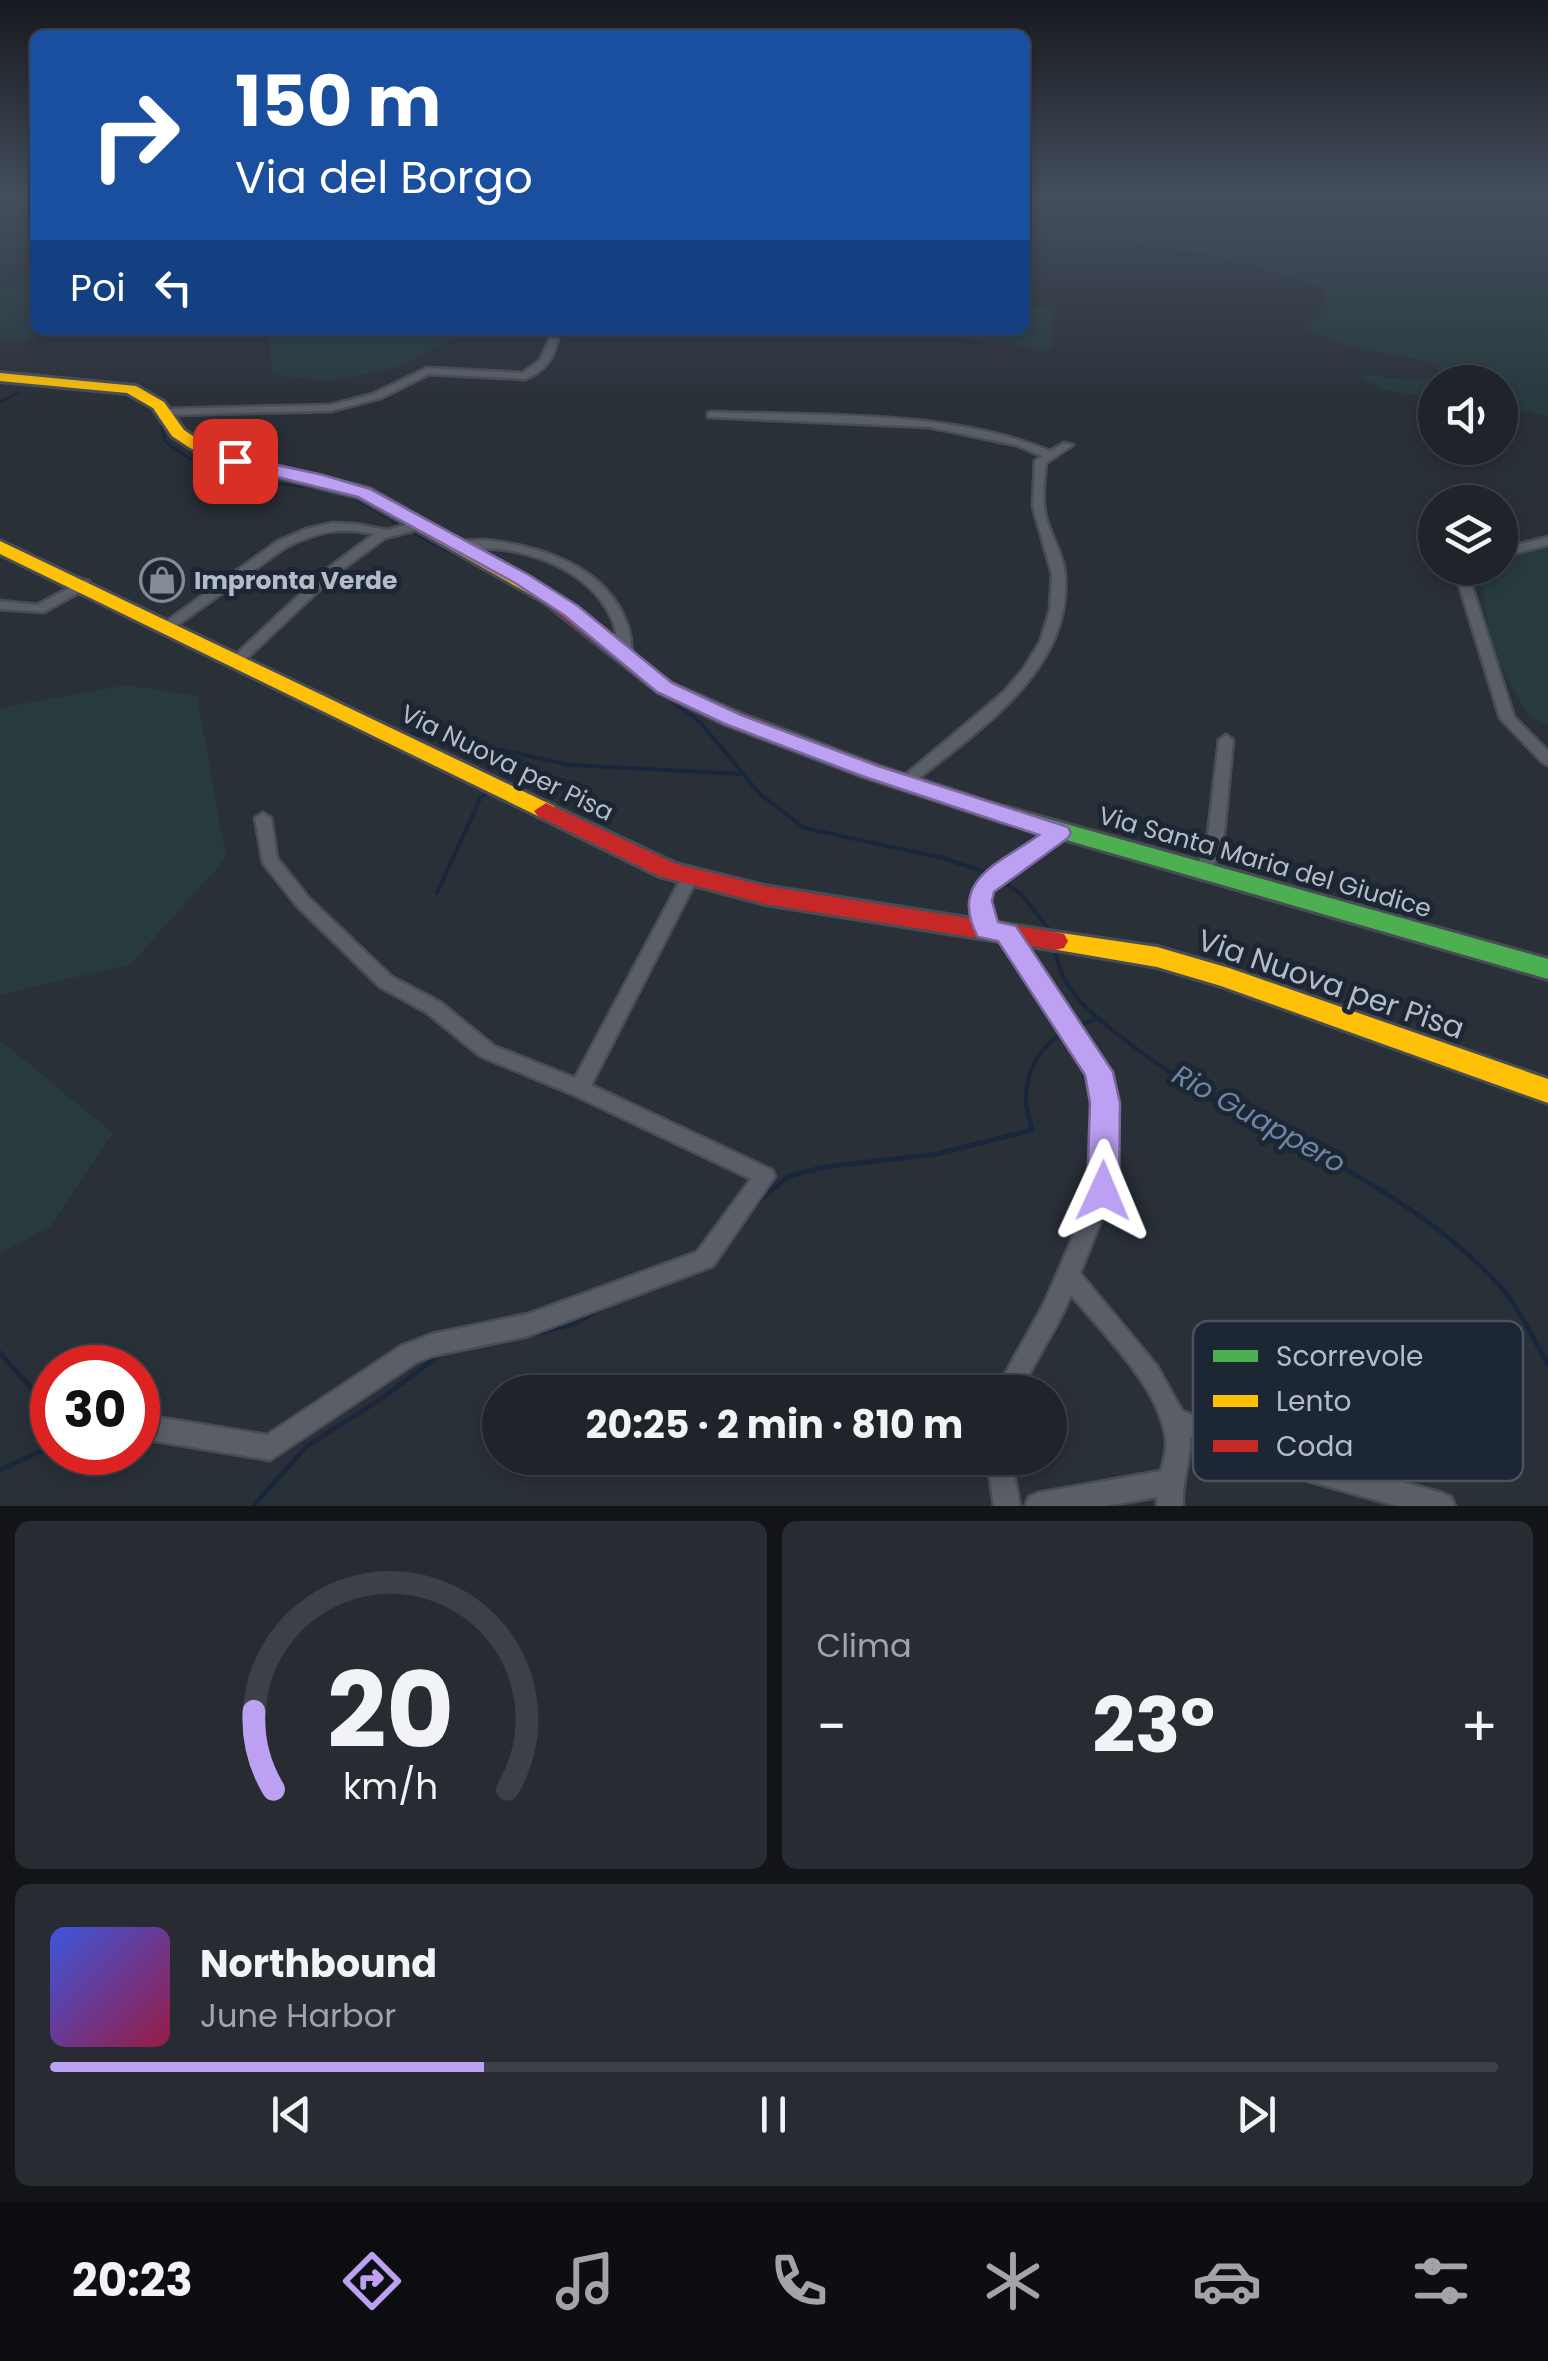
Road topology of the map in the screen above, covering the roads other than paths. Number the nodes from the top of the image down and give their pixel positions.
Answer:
1 (553, 340) dead end
2 (0, 377) edge
3 (164, 412) junction
4 (712, 415) dead end
5 (1068, 446) dead end
6 (1048, 454) junction
7 (413, 527) junction
8 (385, 533) junction
9 (1548, 541) edge
10 (459, 545) junction
11 (0, 546) edge
12 (1518, 548) edge
13 (84, 584) junction
14 (1465, 585) edge
15 (0, 605) edge
16 (167, 626) junction
17 (626, 655) junction
18 (237, 660) junction
19 (1226, 740) dead end
20 (1548, 760) edge
21 (905, 782) junction
22 (263, 818) dead end
23 (1059, 833) junction
24 (1204, 874) junction
25 (690, 877) junction
26 (1005, 932) junction
27 (1548, 969) edge
28 (579, 1088) junction
29 (1548, 1091) edge
30 (1068, 1275) junction
31 (1017, 1375) edge
32 (1172, 1420) junction
33 (1193, 1428) edge
34 (160, 1430) edge
35 (1002, 1475) edge
36 (1352, 1481) edge
37 (1170, 1494) edge
38 (1006, 1506) edge
39 (1038, 1506) edge
40 (1442, 1506) edge

1 - 3 street
2 - 3 street, Via Santa Maria del Giudice
3 - 7 street, Via Santa Maria del Giudice
4 - 6 street
5 - 6 street
6 - 21 street
7 - 8 street
7 - 10 street, Via Santa Maria del Giudice
8 - 16 street
8 - 18 street
9 - 12 street
10 - 17 street, Via Santa Maria del Giudice
10 - 17 street
11 - 13 street, Via Nuova per Pisa
13 - 15 street
13 - 16 street, Via Nuova per Pisa
14 - 20 street
16 - 18 street, Via Nuova per Pisa
17 - 21 street, Via Santa Maria del Giudice
18 - 25 street, Via Nuova per Pisa
19 - 24 street
21 - 23 street, Via Santa Maria del Giudice
22 - 28 street
23 - 24 street, Via Santa Maria del Giudice
23 - 26 street
24 - 27 street, Via Santa Maria del Giudice
25 - 26 street, Via Nuova per Pisa
25 - 28 street
26 - 29 street, Via Nuova per Pisa
26 - 30 street
28 - 34 street
30 - 31 street
30 - 32 street
32 - 33 street
32 - 37 street
35 - 38 street
36 - 40 street
37 - 39 street

